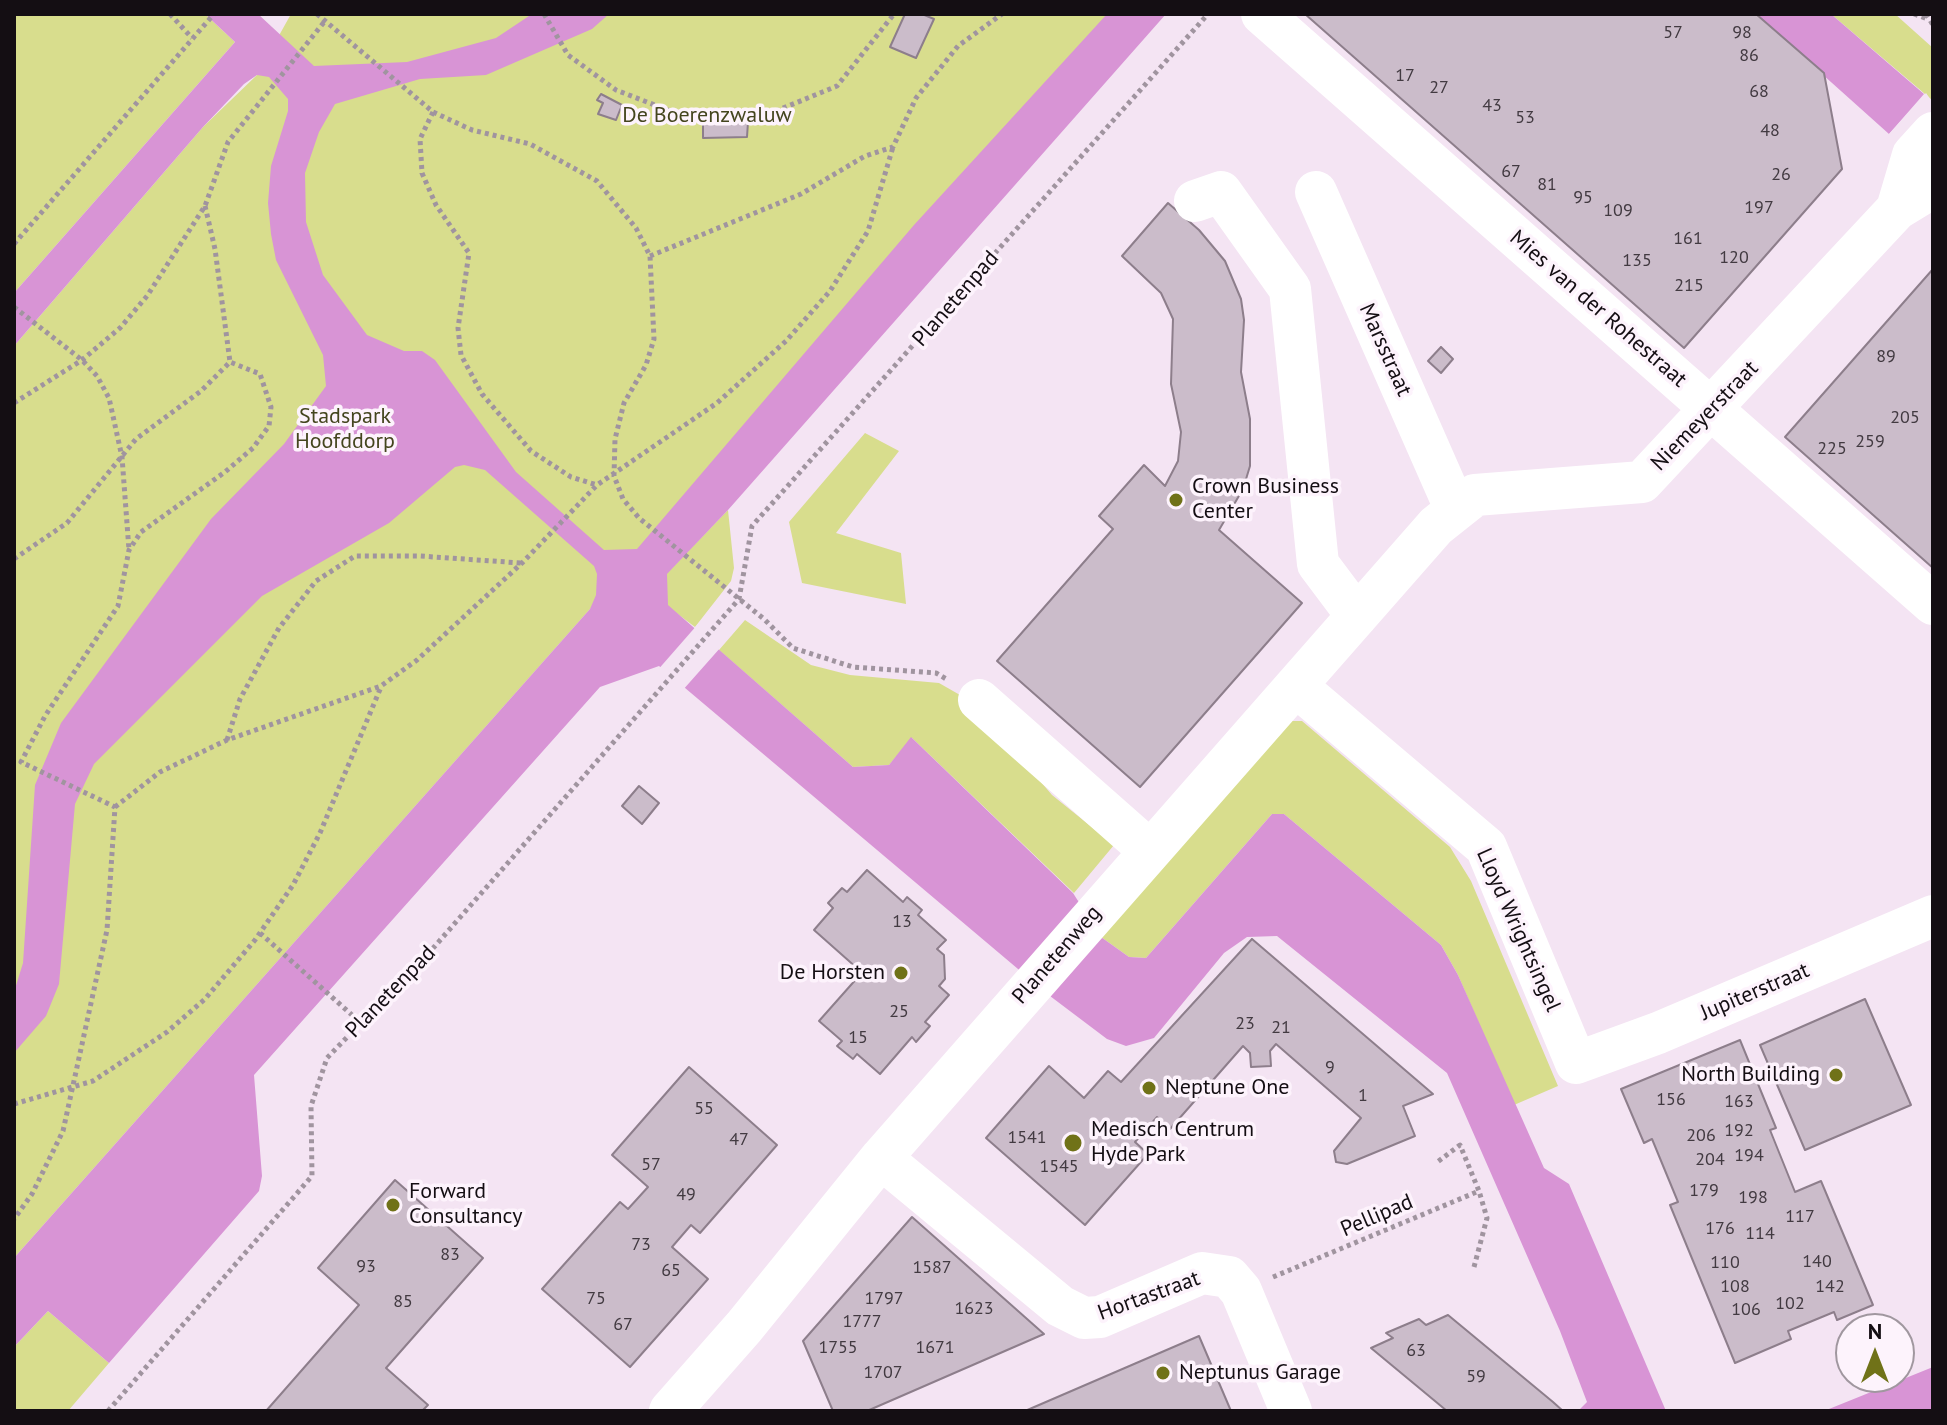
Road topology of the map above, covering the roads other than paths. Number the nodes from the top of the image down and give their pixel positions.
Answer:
1 (1262, 14) edge
2 (1926, 158) edge
3 (1316, 192) dead end
4 (1195, 201) dead end
5 (1350, 271) junction
6 (1290, 289) junction
7 (1714, 410) junction
8 (1455, 508) junction
9 (1933, 604) edge
10 (1357, 616) junction
11 (1296, 686) junction
12 (979, 700) road end
13 (1149, 850) junction
14 (1933, 916) edge
15 (1576, 1063) joint
16 (881, 1158) junction
17 (670, 1411) edge
18 (1291, 1411) edge

1 - 7 street, Mies van der Rohestraat
2 - 7 street, Niemeyerstraat
3 - 5 street, Marsstraat
4 - 6 street
5 - 6 street
5 - 8 street, Marsstraat
6 - 10 street
7 - 8 street, Niemeyerstraat
7 - 9 street, Mies van der Rohestraat
8 - 10 street, Planetenweg
10 - 11 street, Planetenweg
11 - 13 street, Planetenweg
11 - 15 street, Lloyd Wrightsingel
12 - 13 street
13 - 16 street, Planetenweg
14 - 15 street, Jupiterstraat
16 - 17 street, Planetenweg
16 - 18 street, Hortastraat

